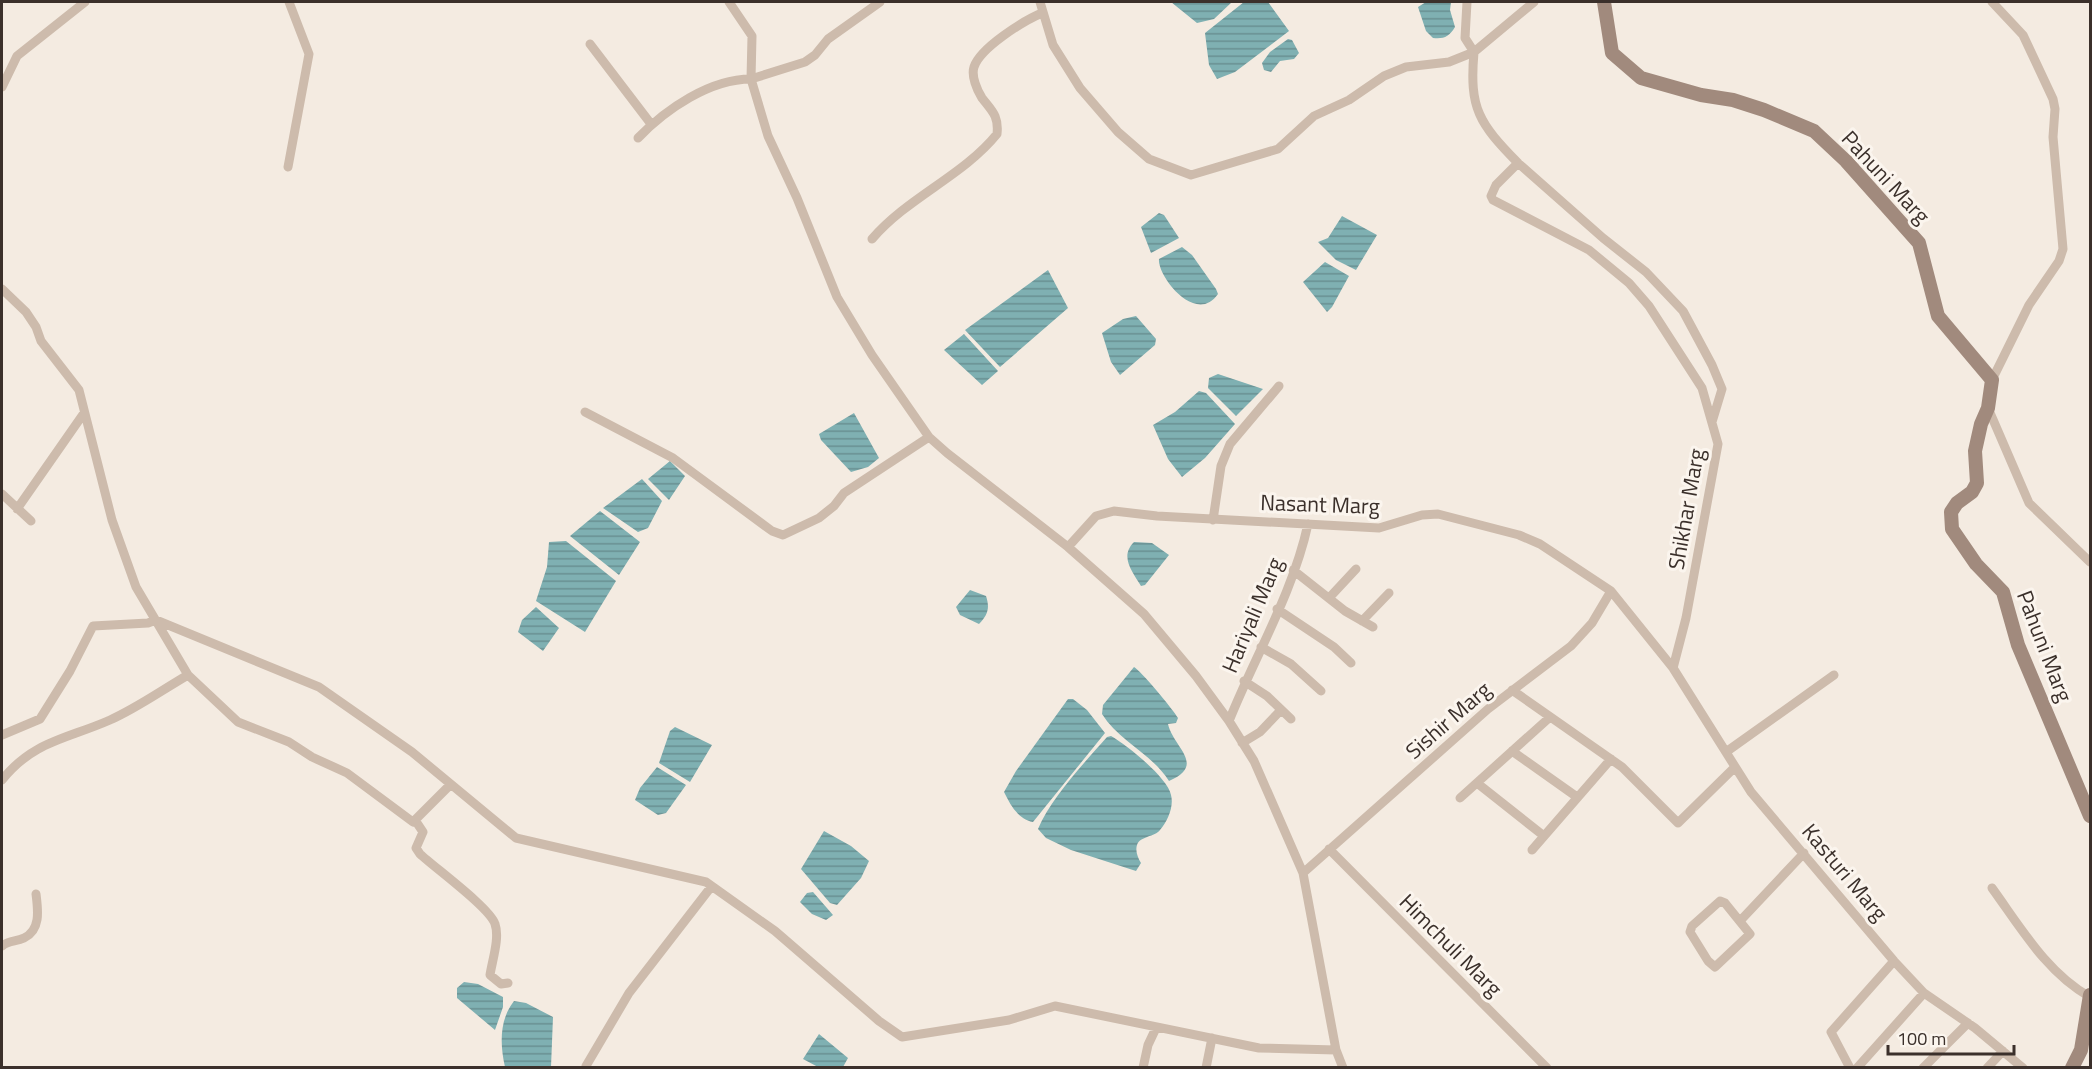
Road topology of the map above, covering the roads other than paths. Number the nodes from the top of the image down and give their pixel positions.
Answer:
1 (85, 2) edge
2 (289, 2) edge
3 (729, 2) edge
4 (880, 2) edge
5 (1040, 2) edge
6 (1467, 2) edge
7 (1534, 2) edge
8 (1604, 2) edge
9 (1992, 2) edge
10 (1042, 13) junction
11 (590, 44) dead end
12 (1474, 52) junction
13 (751, 79) junction
14 (2, 87) edge
15 (651, 124) junction
16 (638, 138) dead end
17 (1518, 163) junction
18 (288, 167) dead end
19 (872, 239) dead end
20 (2, 289) edge
21 (1992, 380) junction
22 (1279, 386) dead end
23 (1988, 408) junction
24 (585, 411) dead end
25 (84, 413) junction
26 (1712, 422) junction
27 (929, 437) junction
28 (2, 494) edge
29 (17, 509) junction
30 (1213, 520) junction
31 (31, 521) dead end
32 (1308, 524) junction
33 (1068, 548) junction
34 (2091, 561) edge
35 (1356, 569) dead end
36 (1293, 570) junction
37 (1611, 591) junction
38 (1389, 592) dead end
39 (1329, 598) junction
40 (1277, 609) junction
41 (156, 620) junction
42 (1362, 621) junction
43 (1372, 627) dead end
44 (1261, 646) junction
45 (1351, 663) dead end
46 (1673, 668) junction
47 (188, 675) junction
48 (1834, 675) dead end
49 (1244, 681) junction
50 (1512, 690) junction
51 (1320, 691) dead end
52 (1281, 710) junction
53 (1549, 718) junction
54 (1291, 719) dead end
55 (1229, 721) junction
56 (2, 735) edge
57 (1242, 743) junction
58 (1512, 752) junction
59 (1726, 752) junction
60 (1611, 759) junction
61 (1734, 768) junction
62 (2, 780) edge
63 (1477, 783) junction
64 (450, 785) junction
65 (1577, 796) junction
66 (1460, 798) dead end
67 (2091, 816) edge
68 (415, 820) junction
69 (1544, 836) junction
70 (1329, 849) junction
71 (1532, 850) dead end
72 (1804, 853) junction
73 (1303, 873) junction
74 (711, 886) junction
75 (1992, 888) dead end
76 (36, 894) dead end
77 (1740, 921) junction
78 (2, 946) edge
79 (1894, 961) junction
80 (508, 983) dead end
81 (1924, 993) junction
82 (2090, 996) edge
83 (1968, 1023) junction
84 (1156, 1028) junction
85 (1212, 1038) junction
86 (1336, 1050) junction
87 (2003, 1051) junction
88 (586, 1066) dead end
89 (1143, 1068) edge
90 (1206, 1068) edge
91 (1343, 1068) edge
92 (1547, 1068) edge
93 (1850, 1068) edge
94 (1857, 1068) edge
95 (1923, 1068) edge
96 (1987, 1068) edge
97 (2023, 1068) edge
98 (2072, 1068) edge

1 - 14 street
2 - 18 street
3 - 13 street
4 - 13 street
5 - 10 street
6 - 12 street
7 - 12 street
8 - 21 street, Pahuni Marg
9 - 21 street
10 - 12 street
10 - 19 street
11 - 15 street
12 - 17 street
13 - 15 street
13 - 27 street
15 - 16 street
17 - 26 street
17 - 26 street, Shikhar Marg
20 - 25 street
21 - 23 street, Pahuni Marg
22 - 30 street
23 - 34 street
23 - 67 street, Pahuni Marg
24 - 27 street
25 - 29 street
25 - 41 street
26 - 46 street, Shikhar Marg
27 - 33 street
28 - 29 street
29 - 31 street
30 - 32 street, Nasant Marg
30 - 33 street, Nasant Marg
32 - 36 street, Hariyali Marg
32 - 37 street, Nasant Marg
33 - 55 street
35 - 39 street
36 - 39 street
36 - 40 street, Hariyali Marg
37 - 46 street, Nasant Marg
37 - 50 street, Sishir Marg
38 - 42 street
39 - 42 street
40 - 44 street, Hariyali Marg
40 - 45 street
41 - 47 street
41 - 56 street
41 - 64 street
42 - 43 street
44 - 49 street, Hariyali Marg
44 - 51 street
46 - 59 street, Kasturi Marg
47 - 62 street
47 - 68 street
48 - 59 street
49 - 52 street
49 - 55 street, Hariyali Marg
50 - 53 street
50 - 70 street, Sishir Marg
52 - 54 street
52 - 57 street
53 - 58 street
53 - 60 street
55 - 57 street
57 - 73 street
58 - 63 street
58 - 65 street
59 - 61 street, Kasturi Marg
60 - 61 street
60 - 65 street
61 - 72 street, Kasturi Marg
63 - 66 street
63 - 69 street
64 - 68 street
64 - 74 street
65 - 69 street
68 - 80 street
69 - 71 street
70 - 73 street, Sishir Marg
70 - 92 street, Himchuli Marg
72 - 77 street
72 - 79 street, Kasturi Marg
73 - 86 street
74 - 84 street
74 - 88 street
75 - 82 street
76 - 78 street
77 - 77 street
79 - 81 street, Kasturi Marg
79 - 93 street
81 - 83 street, Kasturi Marg
81 - 94 street
82 - 98 street
83 - 87 street, Kasturi Marg
83 - 95 street
84 - 85 street
84 - 89 street
85 - 86 street
85 - 90 street
86 - 91 street
87 - 96 street
87 - 97 street, Kasturi Marg

